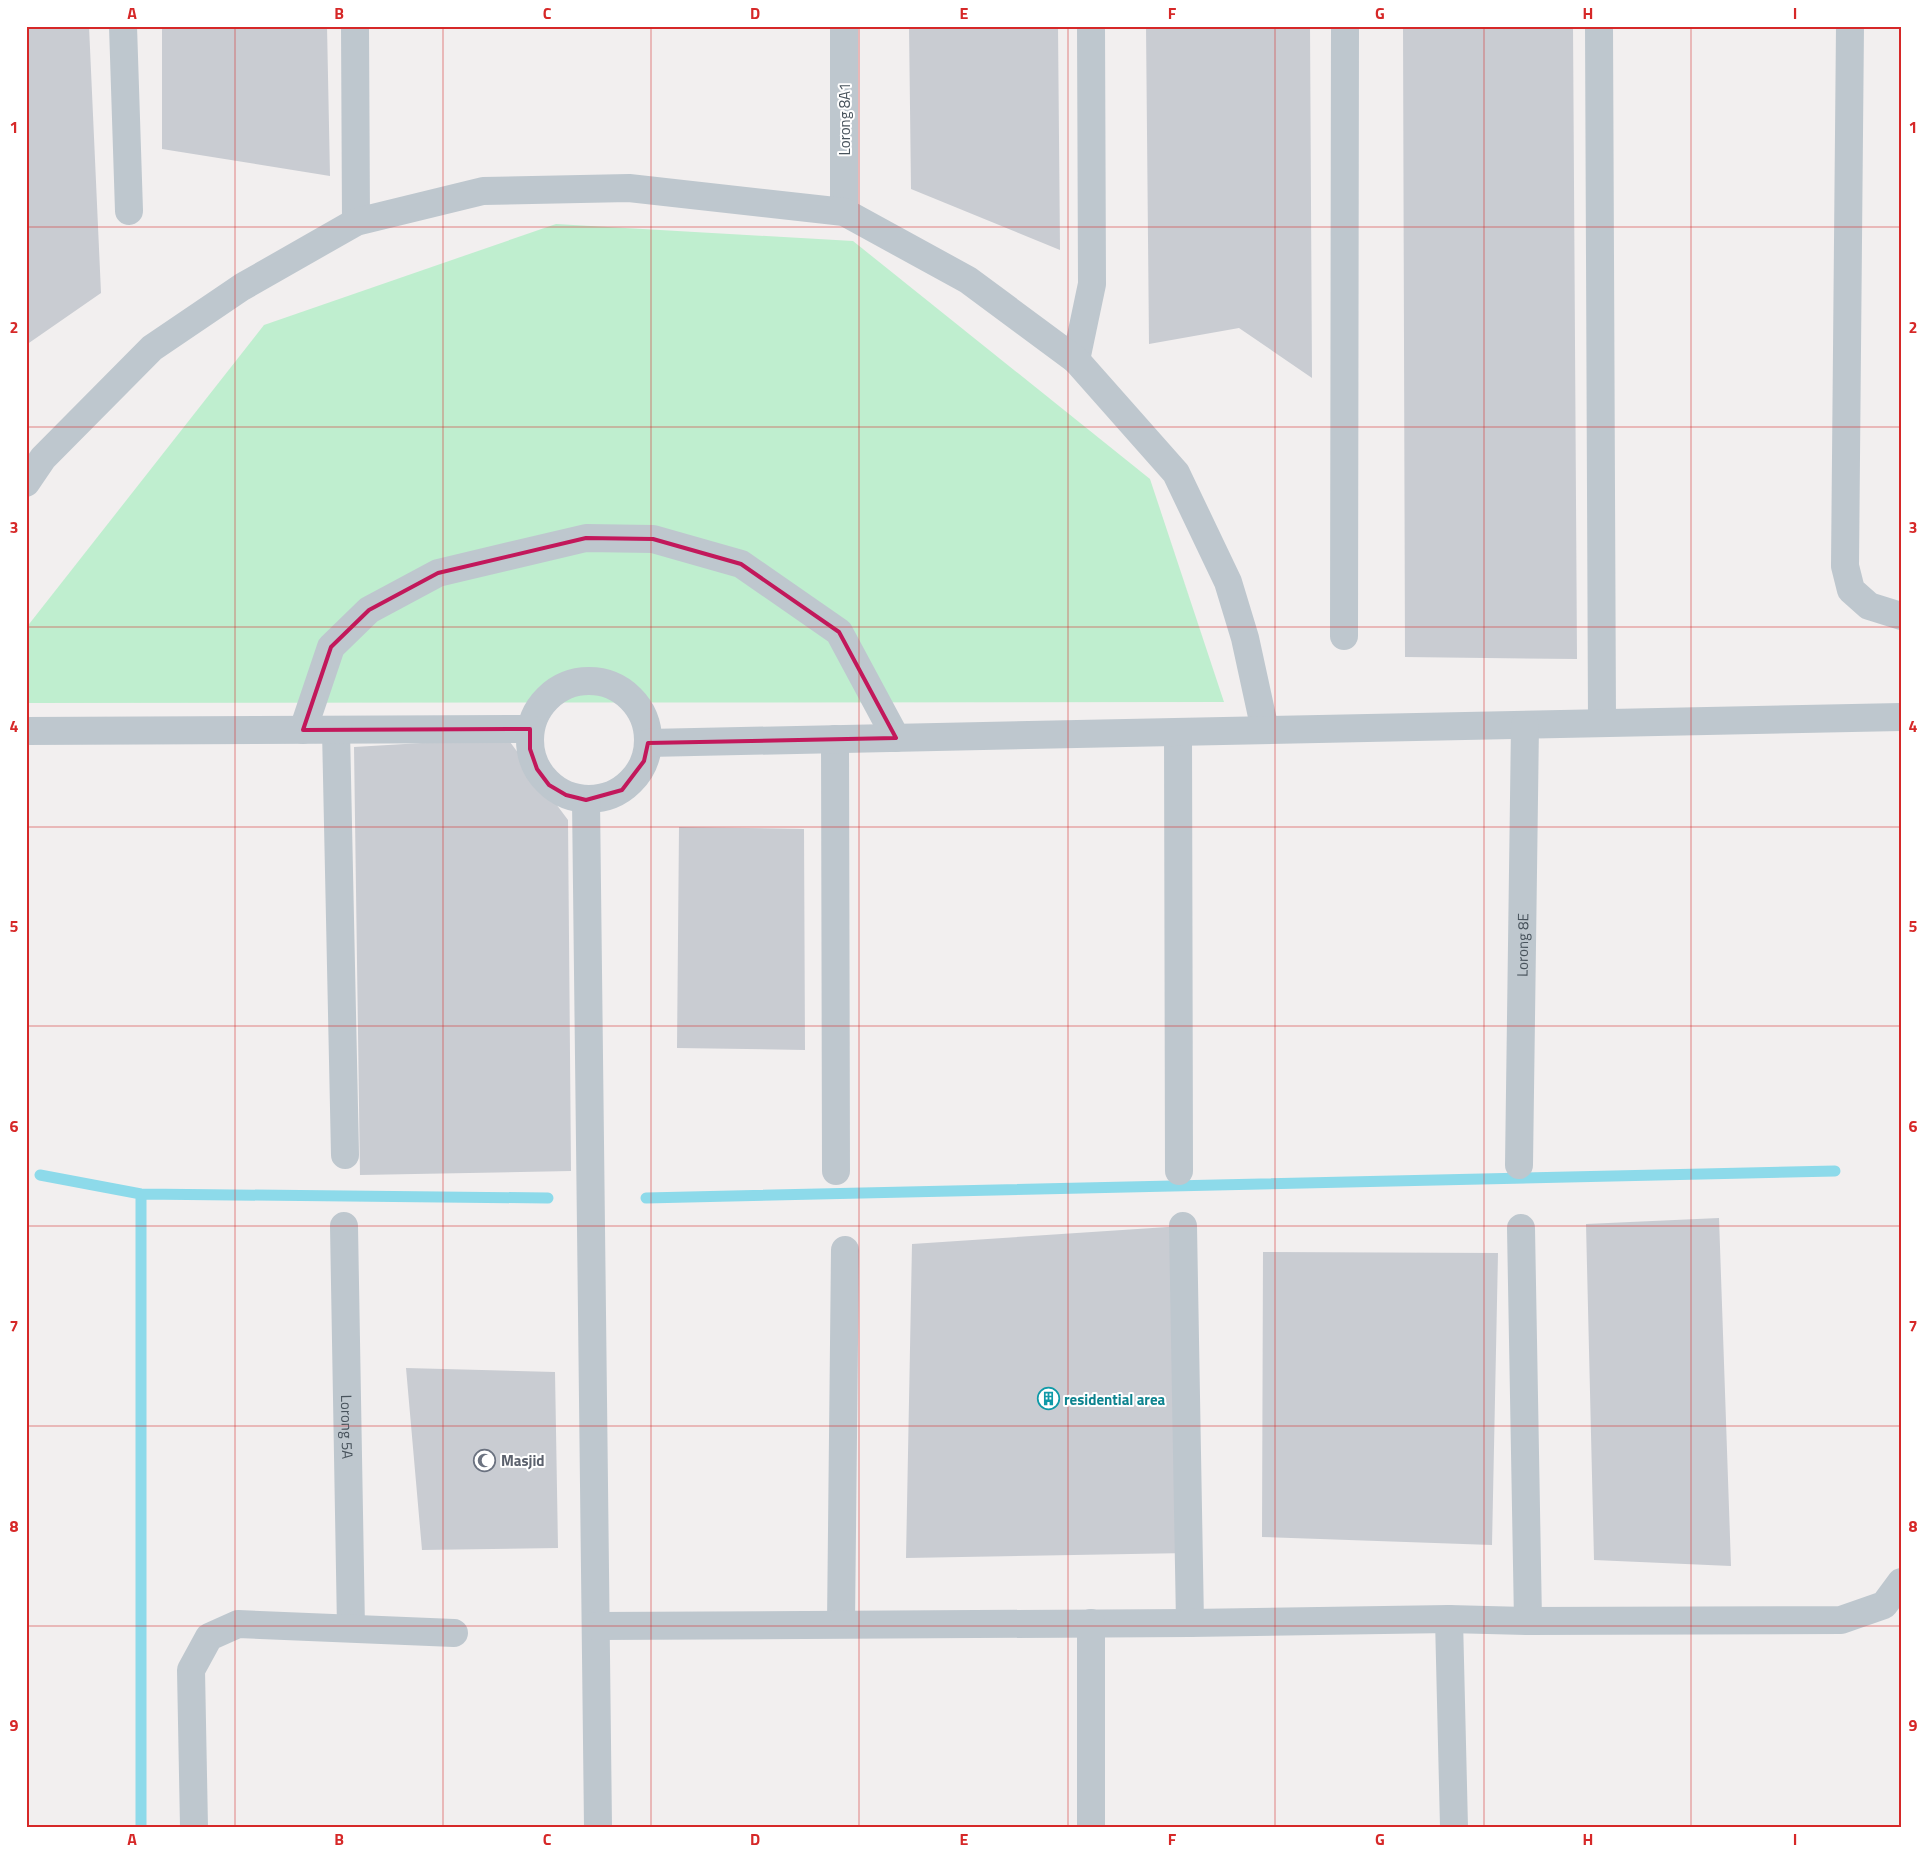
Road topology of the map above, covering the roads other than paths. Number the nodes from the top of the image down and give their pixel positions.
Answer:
1 (123, 26) edge
2 (355, 26) edge
3 (844, 26) edge
4 (1092, 26) edge
5 (1345, 26) edge
6 (1599, 26) edge
7 (1850, 26) edge
8 (129, 212) dead end
9 (844, 212) junction
10 (356, 222) junction
11 (1076, 360) junction
12 (26, 484) edge
13 (1901, 616) edge
14 (1344, 636) dead end
15 (1901, 717) edge
16 (1602, 723) junction
17 (1525, 725) junction
18 (530, 729) junction
19 (303, 730) junction
20 (336, 730) junction
21 (1265, 730) junction
22 (26, 731) edge
23 (1178, 732) junction
24 (896, 738) junction
25 (835, 739) junction
26 (648, 743) junction
27 (586, 800) junction
28 (345, 1155) dead end
29 (1519, 1166) dead end
30 (836, 1171) dead end
31 (1179, 1171) dead end
32 (344, 1226) dead end
33 (1183, 1226) dead end
34 (1521, 1228) dead end
35 (844, 1250) dead end
36 (1901, 1582) edge
37 (1449, 1619) junction
38 (1528, 1621) junction
39 (1091, 1623) junction
40 (1190, 1623) junction
41 (841, 1624) junction
42 (596, 1626) junction
43 (351, 1628) junction
44 (454, 1633) dead end
45 (194, 1827) edge
46 (598, 1827) edge
47 (1091, 1827) edge
48 (1454, 1827) edge

1 - 8 street
2 - 10 street
3 - 9 street, Lorong 8A1
4 - 11 street
5 - 14 street
6 - 16 street
7 - 13 street
9 - 10 street
9 - 11 street
10 - 12 street
11 - 21 street
15 - 16 street
16 - 17 street
17 - 21 street
17 - 29 street, Lorong 8E
18 - 20 street
18 - 26 street
18 - 27 street
19 - 20 street
19 - 22 street
19 - 24 street
20 - 28 street
21 - 23 street
23 - 24 street
23 - 31 street
24 - 25 street
25 - 26 street
25 - 30 street
26 - 27 street
27 - 42 street
32 - 43 street, Lorong 5A
33 - 40 street
34 - 38 street
35 - 41 street
36 - 38 street
37 - 38 street
37 - 40 street
37 - 48 street
39 - 40 street
39 - 41 street
39 - 47 street
41 - 42 street
42 - 46 street
43 - 44 street
43 - 45 street

